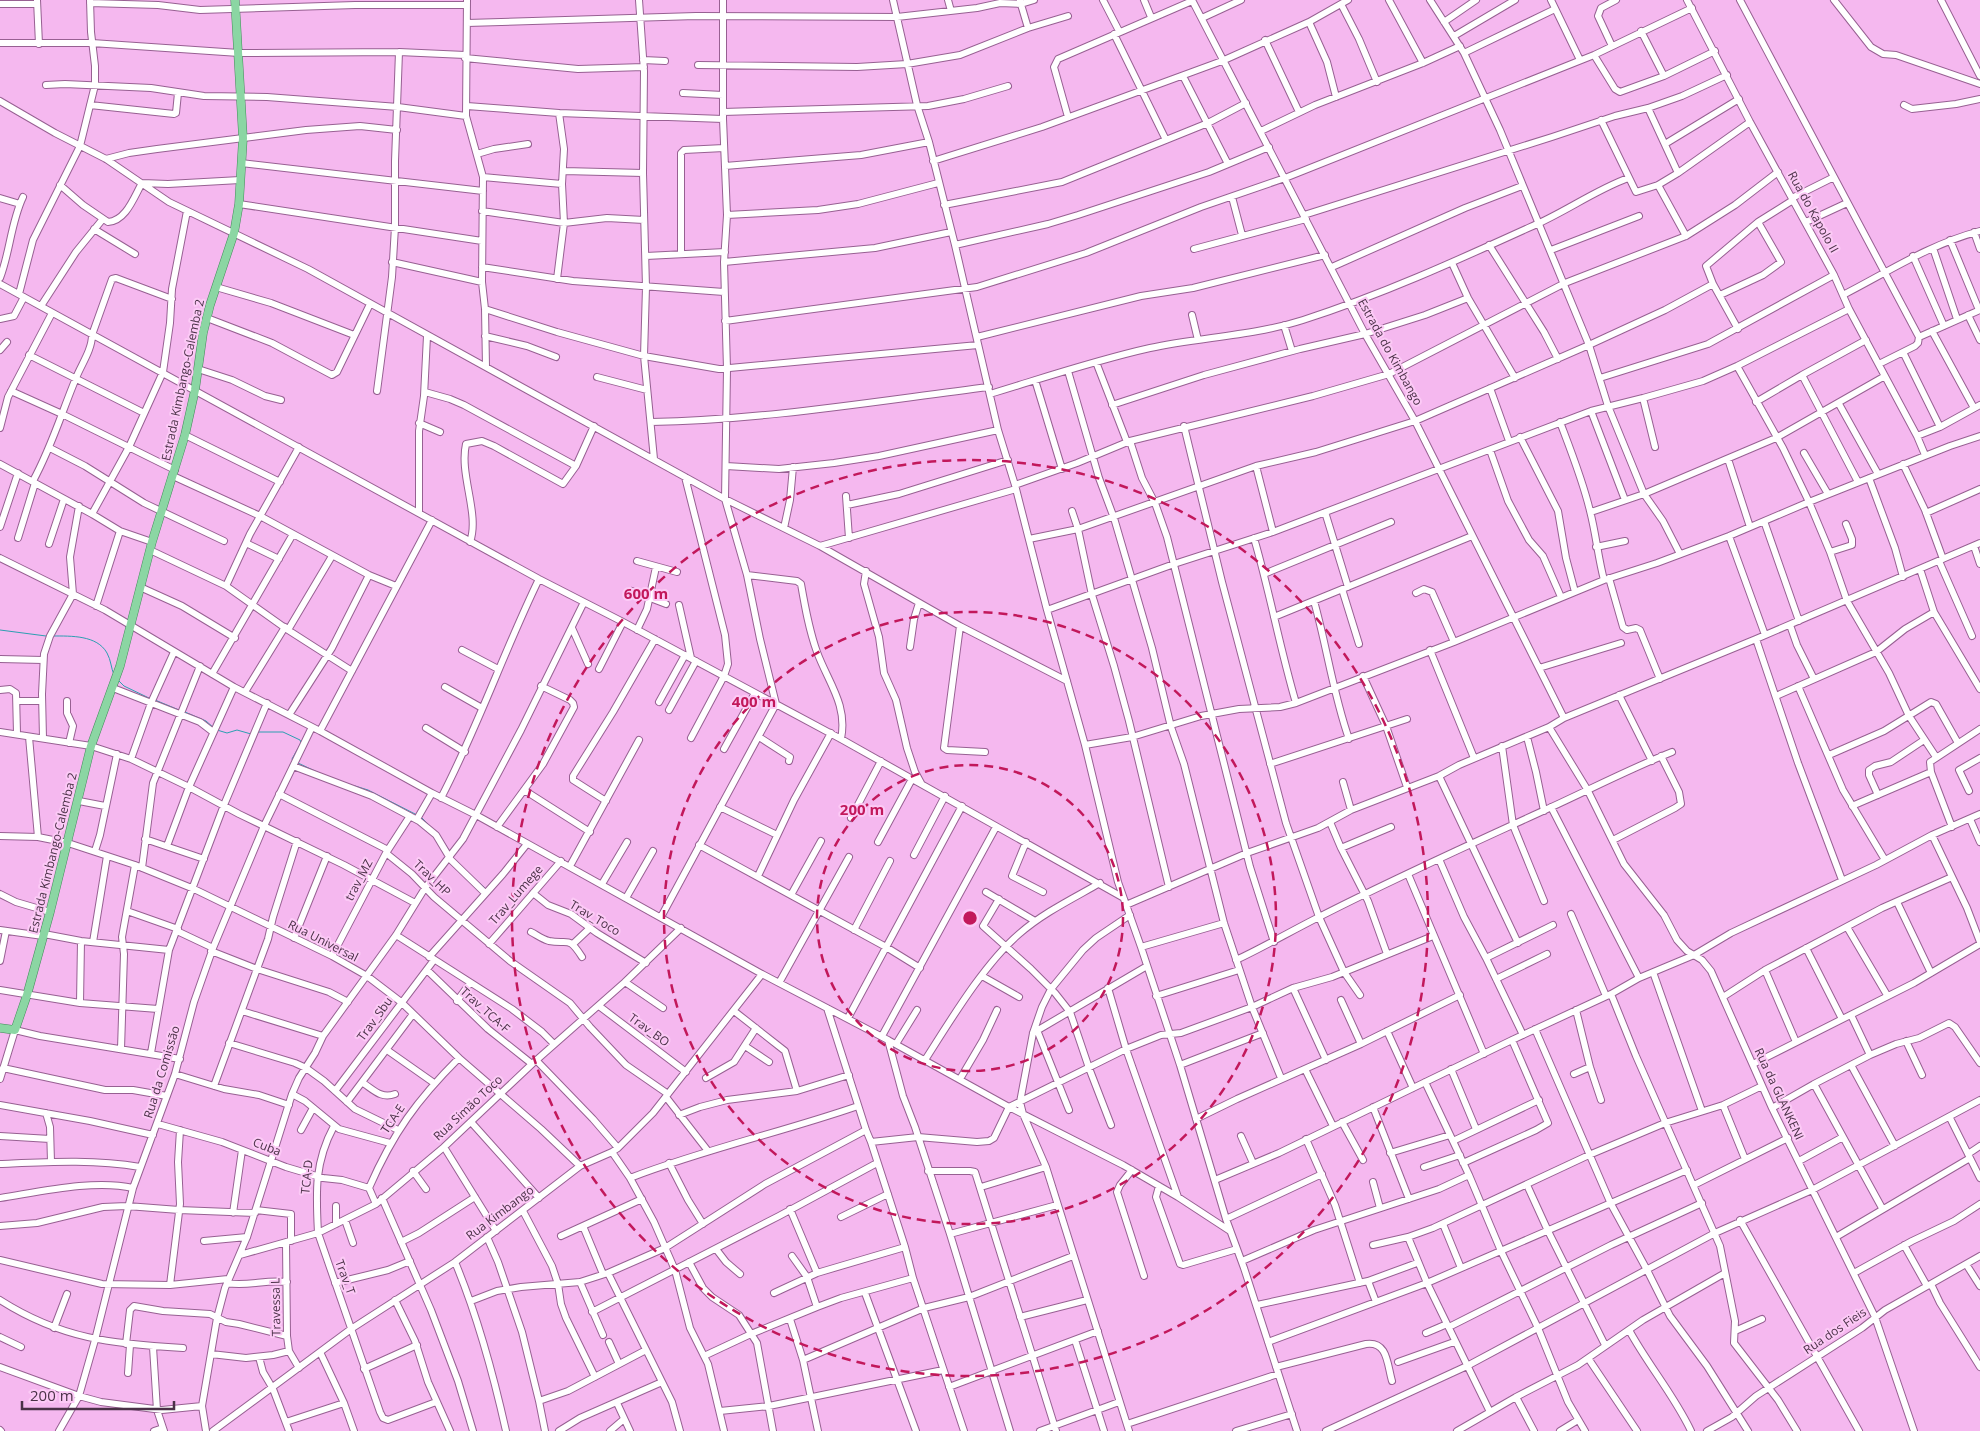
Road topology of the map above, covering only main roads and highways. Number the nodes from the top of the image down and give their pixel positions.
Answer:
1 (235, 0) edge
2 (0, 1028) edge

1 - 2 main road, Estrada Kimbango-Calemba 2

